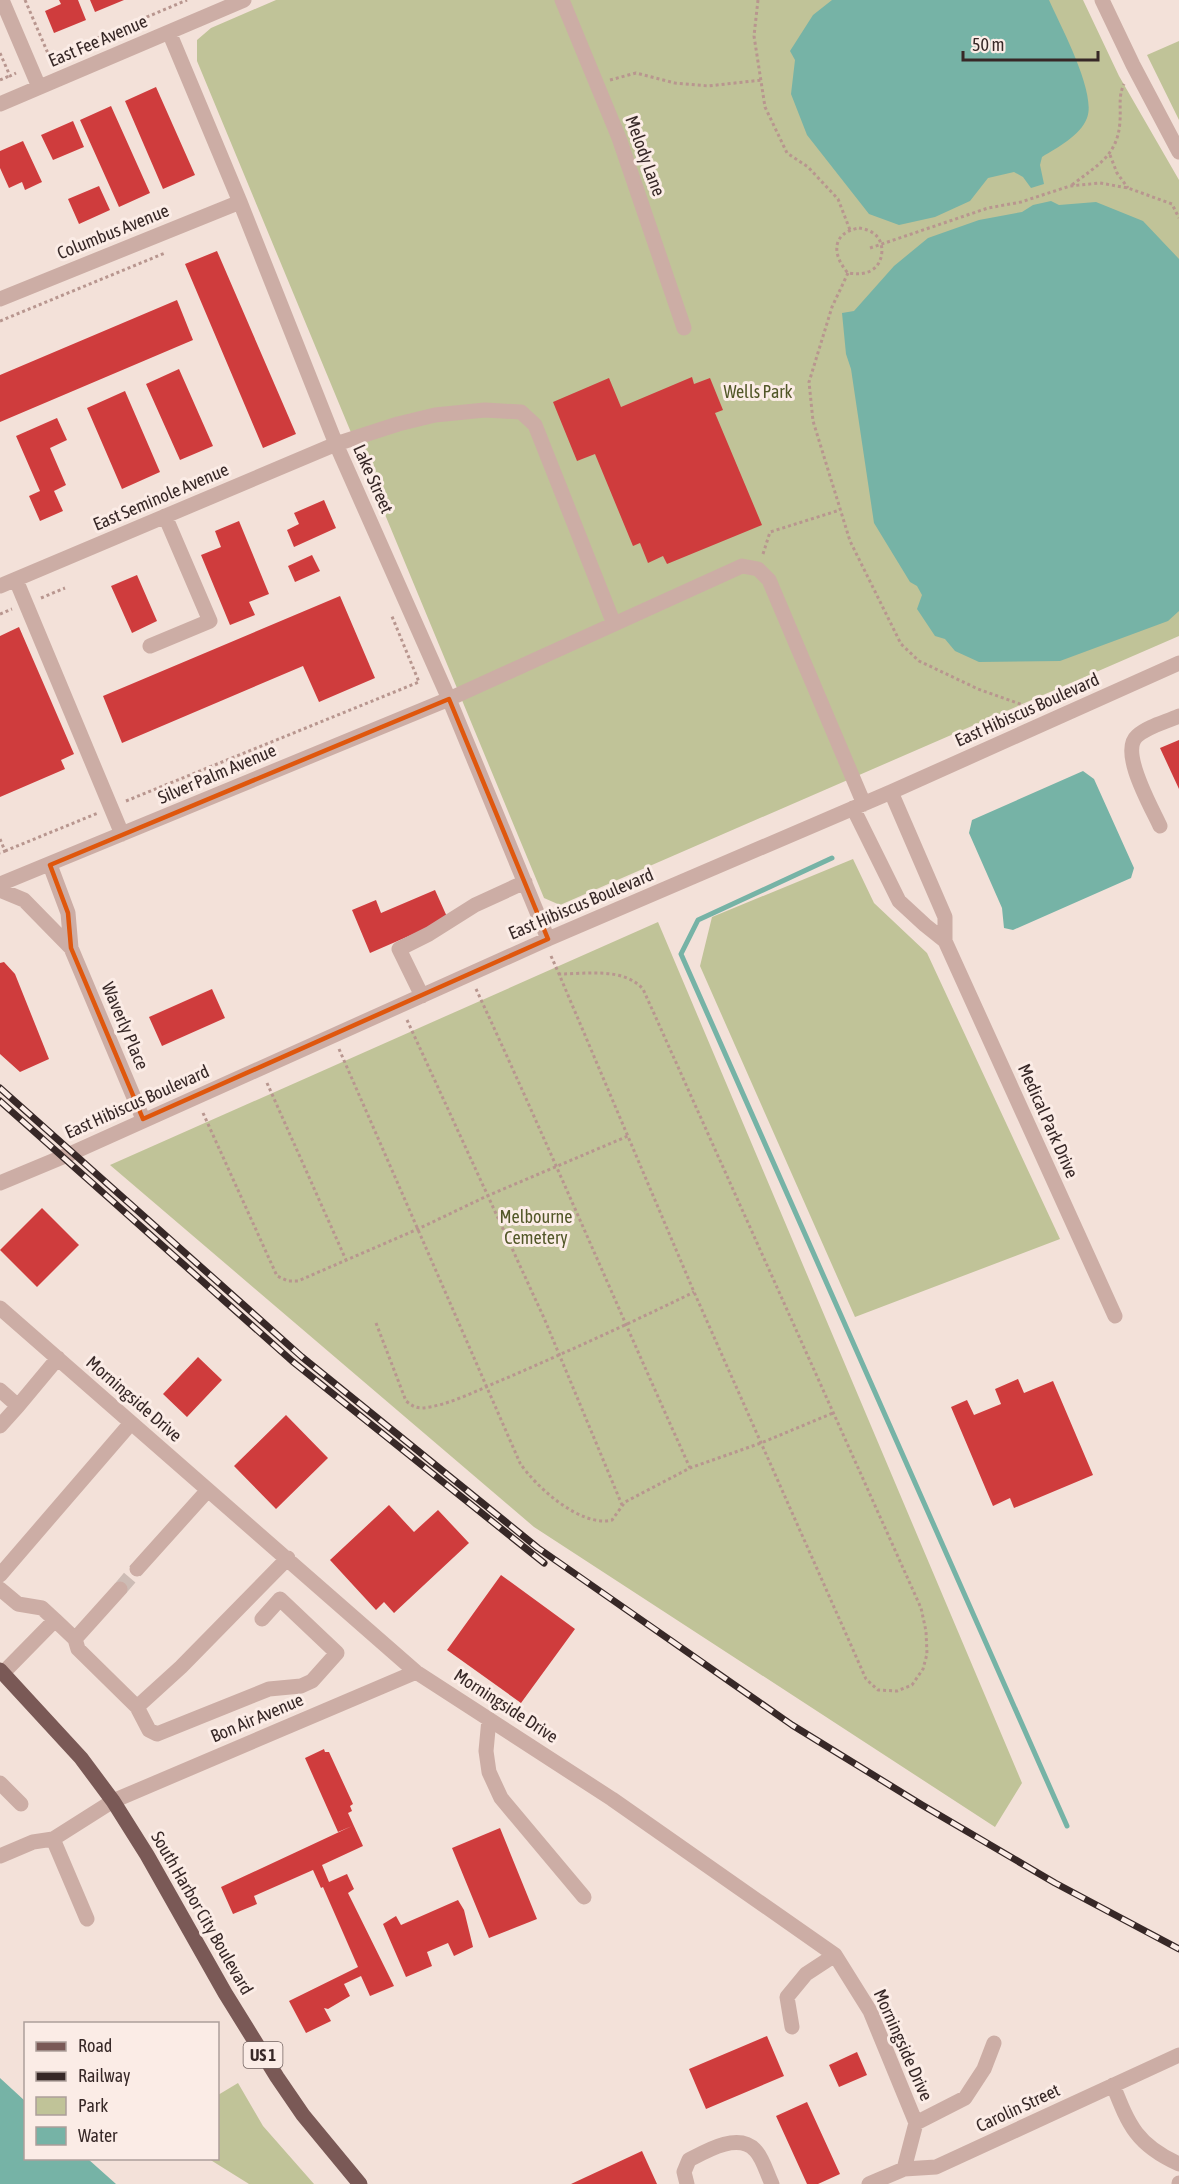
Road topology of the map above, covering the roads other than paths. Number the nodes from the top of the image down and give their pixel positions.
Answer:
1 (2, 0) edge
2 (244, 0) edge
3 (562, 0) edge
4 (1102, 0) edge
5 (169, 32) junction
6 (39, 87) junction
7 (0, 104) edge
8 (1179, 152) edge
9 (240, 202) junction
10 (0, 299) edge
11 (684, 328) dead end
12 (336, 444) junction
13 (165, 516) junction
14 (758, 569) joint
15 (16, 580) junction
16 (0, 586) edge
17 (614, 624) junction
18 (150, 646) dead end
19 (1179, 663) edge
20 (449, 699) junction
21 (1179, 716) edge
22 (891, 792) junction
23 (858, 806) junction
24 (1160, 826) dead end
25 (122, 834) junction
26 (50, 865) junction
27 (525, 882) junction
28 (0, 884) edge
29 (0, 890) edge
30 (547, 940) junction
31 (945, 941) junction
32 (71, 948) junction
33 (422, 996) junction
34 (144, 1119) junction
35 (0, 1183) edge
36 (0, 1308) edge
37 (1115, 1316) dead end
38 (58, 1359) junction
39 (0, 1390) edge
40 (18, 1406) junction
41 (131, 1423) junction
42 (0, 1426) edge
43 (208, 1490) junction
44 (288, 1558) junction
45 (137, 1569) tunnel mouth
46 (0, 1575) edge
47 (0, 1589) edge
48 (120, 1589) tunnel mouth
49 (262, 1619) dead end
50 (55, 1620) junction
51 (75, 1639) junction
52 (2, 1671) edge
53 (416, 1672) junction
54 (137, 1707) junction
55 (489, 1719) junction
56 (0, 1783) edge
57 (113, 1801) junction
58 (21, 1804) dead end
59 (52, 1839) junction
60 (4, 1850) edge
61 (584, 1897) dead end
62 (87, 1919) dead end
63 (835, 1955) junction
64 (792, 2027) dead end
65 (994, 2043) dead end
66 (1179, 2055) edge
67 (1113, 2085) junction
68 (916, 2123) junction
69 (1179, 2164) edge
70 (904, 2169) junction
71 (360, 2184) edge
72 (687, 2184) edge
73 (772, 2184) edge
74 (869, 2184) edge

1 - 6 street
2 - 5 street, East Fee Avenue
3 - 11 street, Melody Lane
4 - 8 street
5 - 6 street, East Fee Avenue
5 - 9 street, Lake Street
6 - 7 street, East Fee Avenue
9 - 10 street, Columbus Avenue
9 - 12 street, Lake Street
12 - 13 street, East Seminole Avenue
12 - 17 street, East Seminole Avenue
12 - 20 street, Lake Street
13 - 15 street, East Seminole Avenue
13 - 18 street
14 - 17 street, Silver Palm Avenue
14 - 23 street, Medical Park Drive
15 - 16 street, East Seminole Avenue
15 - 25 street
17 - 20 street, Silver Palm Avenue
19 - 22 street, East Hibiscus Boulevard
20 - 25 street, Silver Palm Avenue
20 - 27 street, Lake Street
21 - 24 street
22 - 23 street, East Hibiscus Boulevard
22 - 31 street, Medical Park Drive
23 - 30 street, East Hibiscus Boulevard
23 - 31 street, Medical Park Drive
25 - 26 street, Silver Palm Avenue
26 - 28 street, Silver Palm Avenue
26 - 32 street, Waverly Place
27 - 30 street, Lake Street
27 - 33 street
29 - 32 street, Waverly Place
30 - 33 street, East Hibiscus Boulevard
31 - 37 street, Medical Park Drive
32 - 34 street, Waverly Place
33 - 34 street, East Hibiscus Boulevard
34 - 35 street, East Hibiscus Boulevard
36 - 38 street, Morningside Drive
38 - 40 street
38 - 41 street, Morningside Drive
39 - 40 street
40 - 42 street
41 - 43 street, Morningside Drive
41 - 46 street
43 - 44 street, Morningside Drive
43 - 45 street
44 - 53 street, Morningside Drive
44 - 54 street
47 - 50 street
48 - 51 street
49 - 54 street
50 - 51 street
50 - 52 street
51 - 54 street
52 - 57 main road, South Harbor City Boulevard / US 1
53 - 55 street, Morningside Drive
53 - 57 street, Bon Air Avenue
55 - 61 street
55 - 63 street, Morningside Drive
56 - 58 street
57 - 59 street, Bon Air Avenue
57 - 71 main road, South Harbor City Boulevard / US 1
59 - 60 street, Bon Air Avenue
59 - 62 street
63 - 64 street
63 - 68 street, Morningside Drive
65 - 68 street
66 - 67 street, Carolin Street
67 - 69 street
67 - 70 street, Carolin Street
68 - 70 street, Morningside Drive
70 - 74 street, Carolin Street
72 - 73 street

